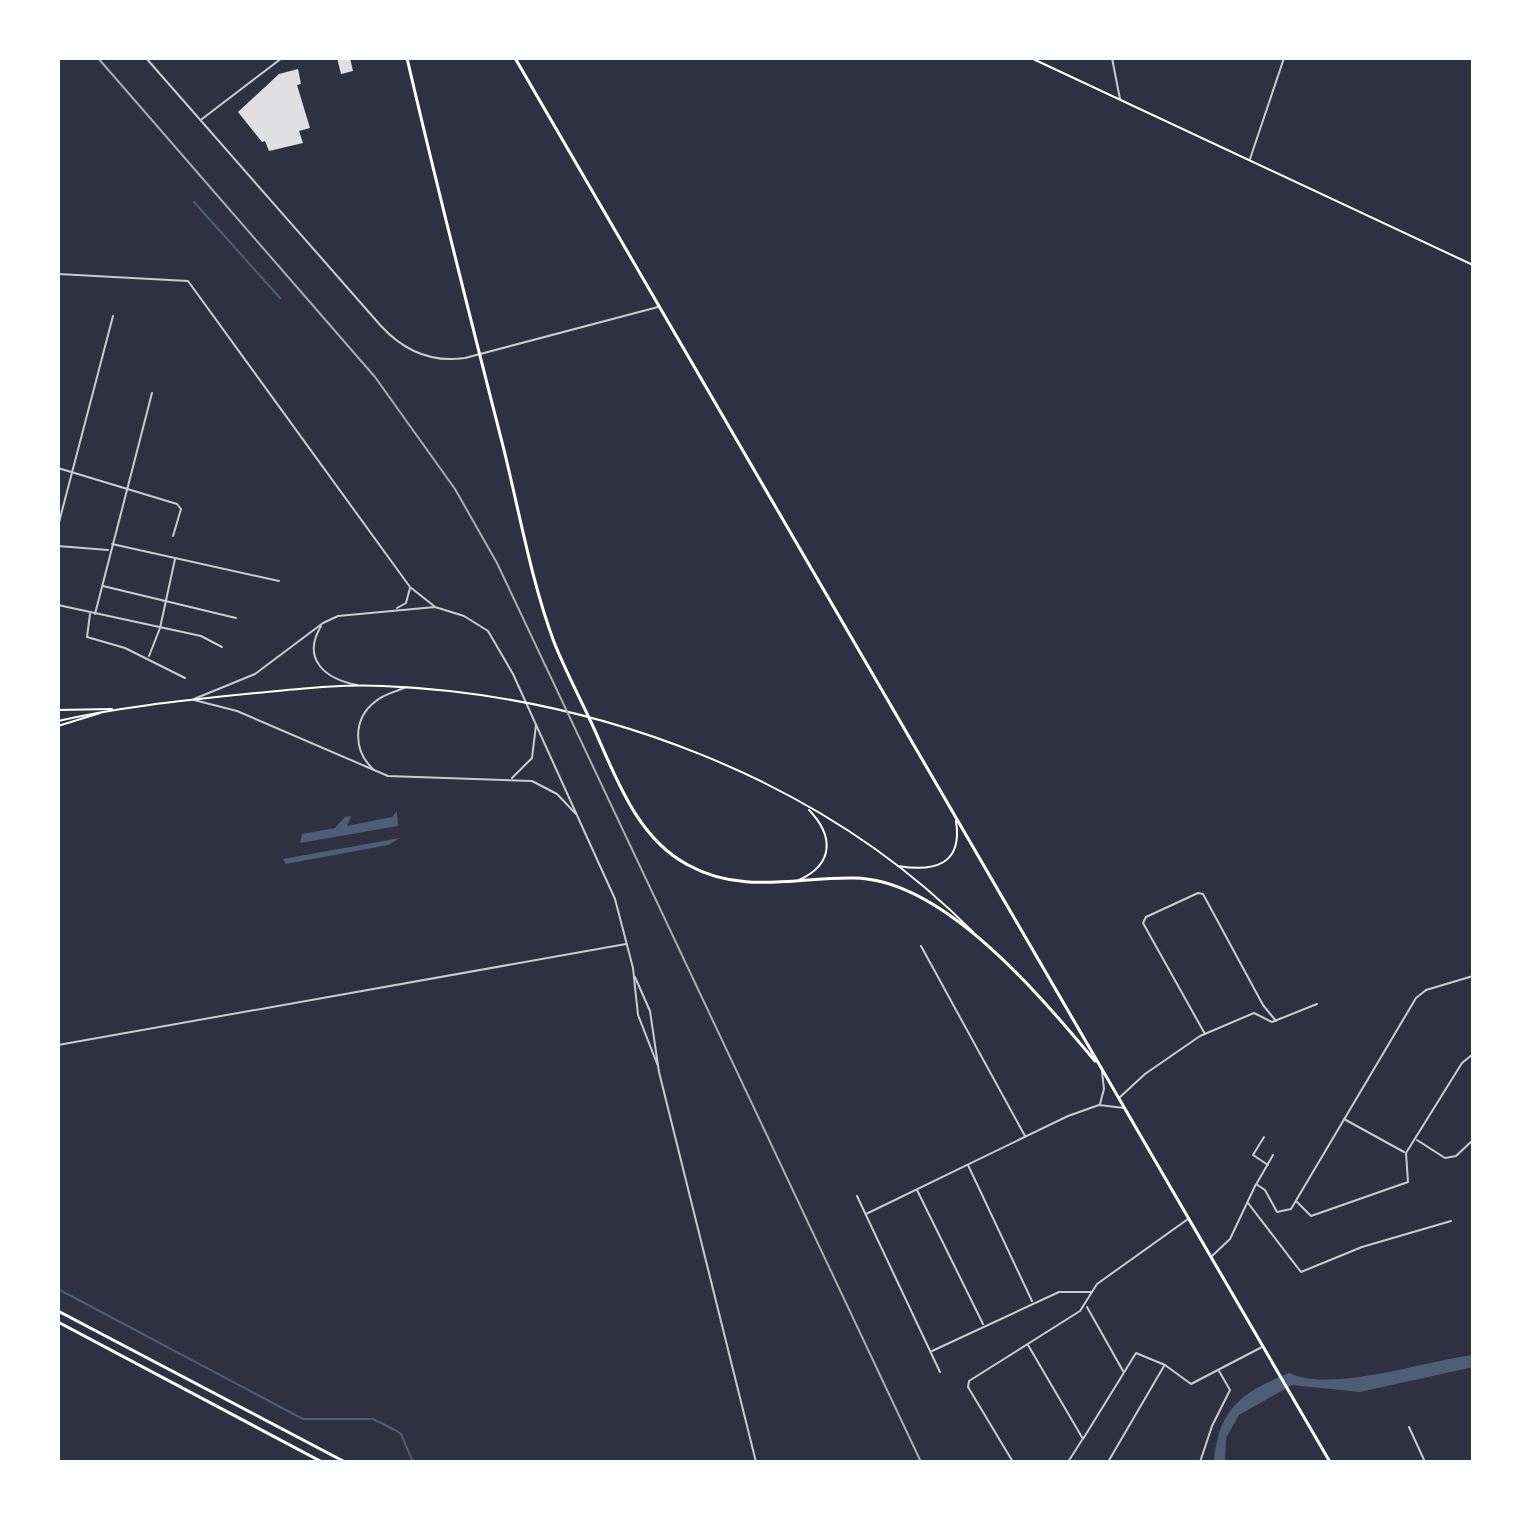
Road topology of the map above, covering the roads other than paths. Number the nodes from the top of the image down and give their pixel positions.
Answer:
1 (146, 58) edge
2 (282, 58) edge
3 (407, 58) edge
4 (515, 58) edge
5 (1031, 58) edge
6 (1112, 58) edge
7 (1284, 58) edge
8 (1120, 99) junction
9 (201, 120) junction
10 (1250, 159) junction
11 (1473, 265) edge
12 (58, 274) edge
13 (658, 307) junction
14 (113, 316) dead end
15 (480, 355) junction
16 (152, 393) dead end
17 (58, 468) edge
18 (73, 472) junction
19 (129, 489) junction
20 (58, 526) edge
21 (173, 536) dead end
22 (111, 544) junction
23 (58, 546) edge
24 (109, 550) junction
25 (175, 557) junction
26 (279, 581) dead end
27 (102, 586) junction
28 (410, 587) junction
29 (165, 601) junction
30 (58, 605) edge
31 (435, 607) junction
32 (397, 608) junction
33 (93, 613) junction
34 (236, 618) dead end
35 (323, 623) junction
36 (160, 628) junction
37 (222, 647) dead end
38 (148, 658) junction
39 (185, 678) dead end
40 (358, 685) junction
41 (406, 687) junction
42 (193, 699) junction
43 (117, 709) junction
44 (58, 710) edge
45 (535, 723) junction
46 (58, 724) edge
47 (378, 773) junction
48 (511, 779) junction
49 (805, 807) junction
50 (956, 816) junction
51 (581, 821) junction
52 (897, 866) junction
53 (795, 882) junction
54 (980, 939) junction
55 (627, 944) junction
56 (921, 946) dead end
57 (633, 972) junction
58 (1473, 976) edge
59 (646, 1001) junction
60 (636, 1002) junction
61 (1317, 1004) dead end
62 (652, 1020) junction
63 (1276, 1021) junction
64 (641, 1024) junction
65 (1205, 1034) junction
66 (58, 1045) edge
67 (1473, 1054) edge
68 (658, 1066) junction
69 (1100, 1067) junction
70 (1118, 1099) junction
71 (1099, 1105) junction
72 (1124, 1108) junction
73 (1344, 1119) junction
74 (1026, 1137) junction
75 (1264, 1137) dead end
76 (1416, 1139) junction
77 (1473, 1140) edge
78 (1406, 1153) junction
79 (1273, 1155) dead end
80 (968, 1164) junction
81 (1268, 1165) junction
82 (1256, 1184) junction
83 (916, 1189) junction
84 (857, 1196) dead end
85 (1296, 1201) junction
86 (1247, 1203) junction
87 (866, 1214) junction
88 (1189, 1219) junction
89 (1451, 1221) dead end
90 (1211, 1257) junction
91 (1093, 1292) junction
92 (1032, 1303) junction
93 (1086, 1306) junction
94 (58, 1311) edge
95 (58, 1322) edge
96 (984, 1326) junction
97 (1028, 1345) junction
98 (1263, 1347) junction
99 (931, 1352) junction
100 (1165, 1365) junction
101 (1219, 1370) junction
102 (1123, 1371) junction
103 (940, 1372) dead end
104 (1409, 1427) dead end
105 (1083, 1439) junction
106 (322, 1462) edge
107 (345, 1462) edge
108 (756, 1462) edge
109 (1013, 1462) edge
110 (1068, 1462) edge
111 (1108, 1462) edge
112 (1200, 1462) edge
113 (1330, 1462) edge
114 (1425, 1462) edge

1 - 9 street
2 - 9 street
3 - 15 main road
4 - 13 main road
5 - 8 main road
6 - 8 street
7 - 10 street
8 - 10 main road
9 - 15 street
10 - 11 main road
12 - 28 street
13 - 15 street
13 - 50 main road
14 - 18 street
15 - 53 main road
16 - 19 street
17 - 18 street
18 - 19 street
18 - 20 street
19 - 21 street
19 - 22 street
22 - 24 street
22 - 25 street
23 - 24 street
24 - 27 street
25 - 26 street
25 - 29 street
27 - 29 street
27 - 33 street
28 - 31 street
28 - 32 street
29 - 34 street
29 - 36 street
30 - 33 street
31 - 32 street
31 - 45 street
32 - 35 street
33 - 36 street
33 - 38 street
35 - 40 street
35 - 42 street
36 - 37 street
36 - 38 street
38 - 39 street
40 - 41 main road
40 - 42 main road
41 - 47 street
41 - 49 main road
42 - 43 main road
42 - 47 street
43 - 44 main road
43 - 46 main road
45 - 48 street
45 - 51 street
47 - 48 street
48 - 51 street
49 - 52 main road
49 - 53 main road
50 - 52 main road
50 - 69 main road
51 - 55 street
52 - 54 main road
53 - 54 main road
54 - 69 main road
55 - 57 street
55 - 66 street
56 - 74 street
57 - 59 street
57 - 60 street
58 - 73 street
59 - 60 street
59 - 62 street
60 - 64 street
61 - 63 street
62 - 64 street
62 - 68 street
63 - 65 street
63 - 65 street
64 - 68 street
65 - 70 street
67 - 76 street
68 - 108 street
69 - 70 main road
69 - 71 street
70 - 72 main road
71 - 72 street
71 - 74 street
72 - 88 main road
73 - 78 street
73 - 85 street
74 - 80 street
75 - 81 street
76 - 77 street
76 - 78 street
78 - 85 street
79 - 81 street
80 - 83 street
80 - 92 street
81 - 82 street
82 - 85 street
82 - 86 street
83 - 87 street
83 - 96 street
84 - 87 street
86 - 89 street
86 - 90 street
87 - 99 street
88 - 90 main road
88 - 91 street
90 - 98 main road
91 - 92 street
91 - 93 street
92 - 96 street
93 - 97 street
93 - 102 street
94 - 107 main road
95 - 106 main road
96 - 99 street
97 - 105 street
97 - 109 street
98 - 101 street
98 - 113 main road
99 - 103 street
100 - 101 street
100 - 102 street
100 - 111 street
101 - 112 street
102 - 105 street
104 - 114 street
105 - 110 street

